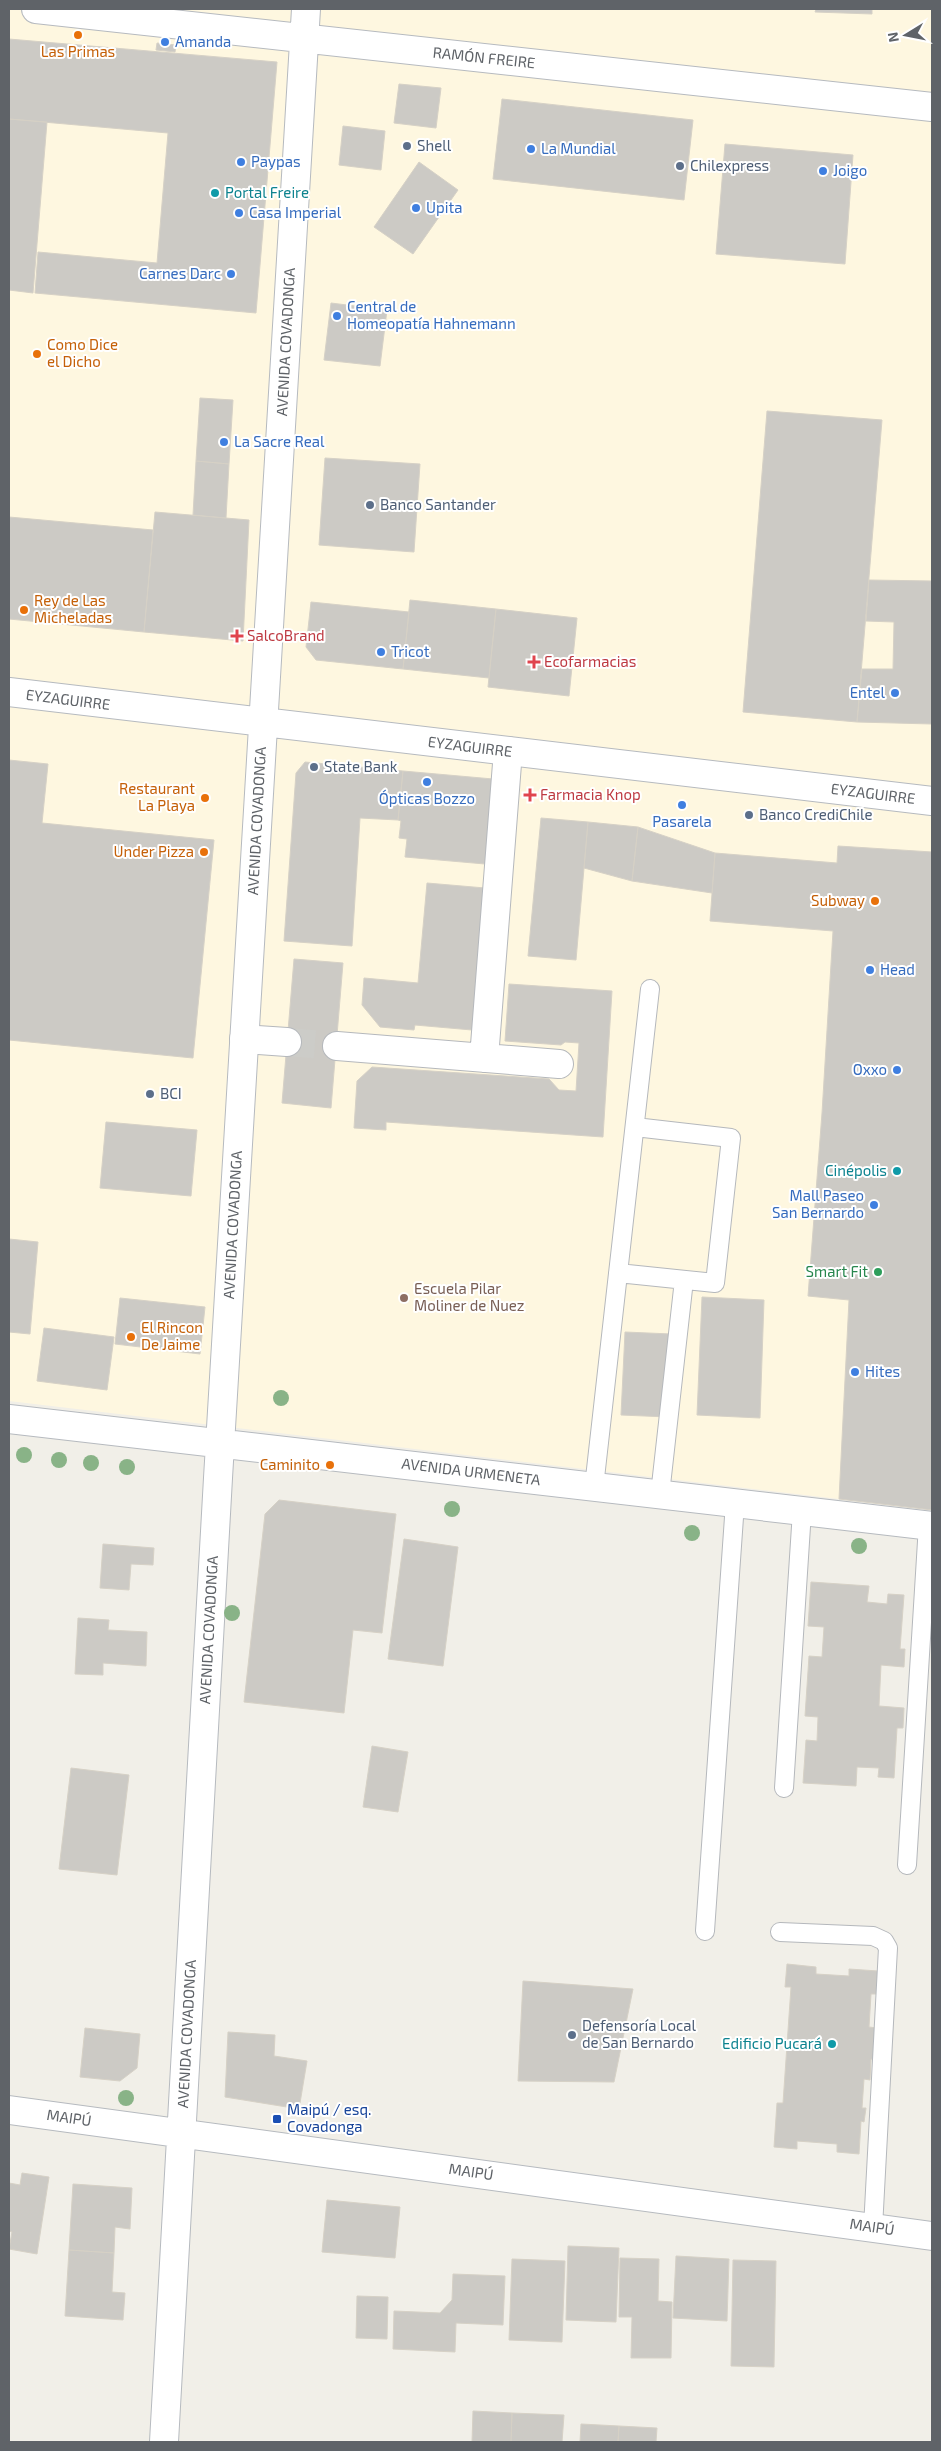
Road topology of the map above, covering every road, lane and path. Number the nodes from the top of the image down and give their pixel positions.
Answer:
1 (36, 9) edge
2 (306, 9) edge
3 (304, 38) junction
4 (932, 107) edge
5 (9, 692) edge
6 (264, 723) junction
7 (508, 751) junction
8 (932, 801) edge
9 (650, 989) dead end
10 (244, 1039) junction
11 (286, 1042) tunnel mouth
12 (337, 1046) tunnel mouth
13 (484, 1058) junction
14 (559, 1064) dead end
15 (635, 1127) junction
16 (618, 1273) junction
17 (684, 1280) junction
18 (9, 1419) edge
19 (220, 1443) junction
20 (594, 1486) junction
21 (660, 1494) junction
22 (735, 1503) junction
23 (802, 1511) junction
24 (930, 1526) edge
25 (784, 1788) dead end
26 (907, 1865) dead end
27 (705, 1931) dead end
28 (780, 1932) dead end
29 (9, 2110) edge
30 (182, 2133) junction
31 (873, 2228) junction
32 (932, 2236) edge
33 (164, 2442) edge

1 - 3 street, RAMÓN FREIRE
2 - 3 street, AVENIDA COVADONGA
3 - 4 street, RAMÓN FREIRE
3 - 6 street, AVENIDA COVADONGA
5 - 6 street, EYZAGUIRRE
6 - 7 street, EYZAGUIRRE
6 - 10 street, AVENIDA COVADONGA
7 - 8 street, EYZAGUIRRE
7 - 13 street
9 - 15 lane
10 - 11 street
10 - 19 street, AVENIDA COVADONGA
12 - 13 street
13 - 14 street
15 - 16 lane
15 - 17 lane
16 - 17 lane
16 - 20 lane
17 - 21 lane
18 - 19 street, AVENIDA URMENETA
19 - 20 street, AVENIDA URMENETA
19 - 30 street, AVENIDA COVADONGA
20 - 21 street, AVENIDA URMENETA
21 - 22 street, AVENIDA URMENETA
22 - 23 street, AVENIDA URMENETA
22 - 27 lane
23 - 24 street, AVENIDA URMENETA
23 - 25 lane
24 - 26 lane
28 - 31 lane
29 - 30 street, MAIPÚ
30 - 31 street, MAIPÚ
30 - 33 street, AVENIDA COVADONGA
31 - 32 street, MAIPÚ

